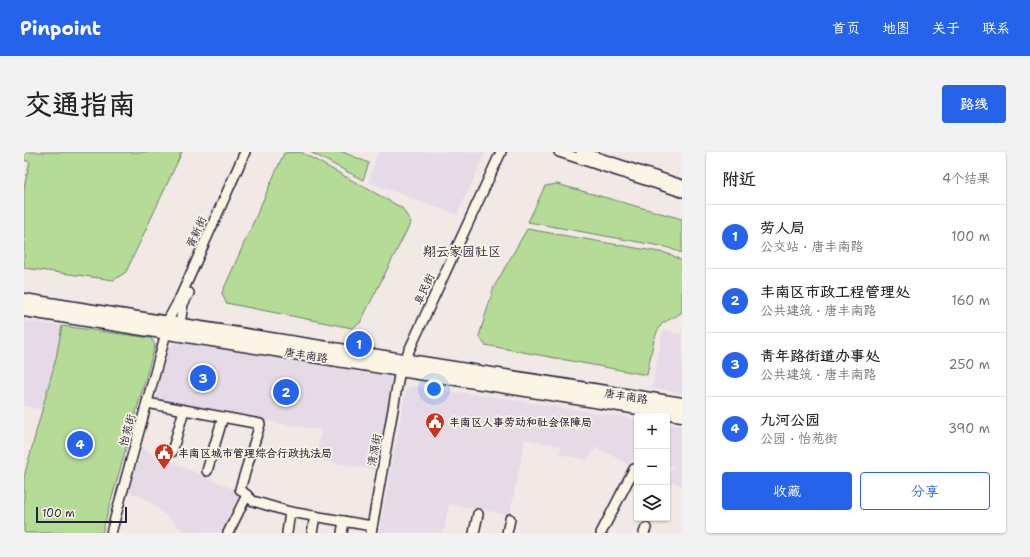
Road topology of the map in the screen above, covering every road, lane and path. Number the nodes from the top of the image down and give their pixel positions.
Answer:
1 (245, 152) edge
2 (252, 152) edge
3 (501, 152) edge
4 (559, 152) edge
5 (581, 152) edge
6 (682, 185) edge
7 (682, 192) edge
8 (24, 300) edge
9 (24, 310) edge
10 (180, 324) junction
11 (166, 328) junction
12 (402, 366) junction
13 (147, 403) junction
14 (682, 404) edge
15 (184, 410) junction
16 (682, 415) edge
17 (223, 417) junction
18 (172, 452) dead end
19 (634, 469) dead end
20 (207, 471) dead end
21 (247, 495) junction
22 (290, 512) junction
23 (478, 514) dead end
24 (315, 516) junction
25 (510, 519) dead end
26 (344, 521) junction
27 (372, 529) edge
28 (111, 533) edge
29 (228, 533) edge
30 (287, 533) edge
31 (312, 533) edge
32 (342, 533) edge
33 (474, 533) edge
34 (507, 533) edge
35 (601, 533) edge

1 - 11 street, 胥新街
2 - 10 street, 胥新街
3 - 12 street, 阜民街
4 - 7 street
5 - 6 street
8 - 11 main road, 唐丰南路
9 - 11 main road, 唐丰南路
10 - 11 main road, 唐丰南路
10 - 12 main road, 唐丰南路
11 - 12 main road, 唐丰南路
11 - 13 street, 怡苑街
12 - 14 main road, 唐丰南路
12 - 16 main road, 唐丰南路
12 - 27 street, 清源街
13 - 15 street
13 - 28 street, 怡苑街
15 - 17 street
15 - 18 street
17 - 20 street
17 - 21 street
19 - 35 street
21 - 22 street
21 - 29 street
22 - 24 street
22 - 30 street
23 - 33 street
24 - 26 street
24 - 31 street
25 - 34 street
26 - 27 street
26 - 32 street

